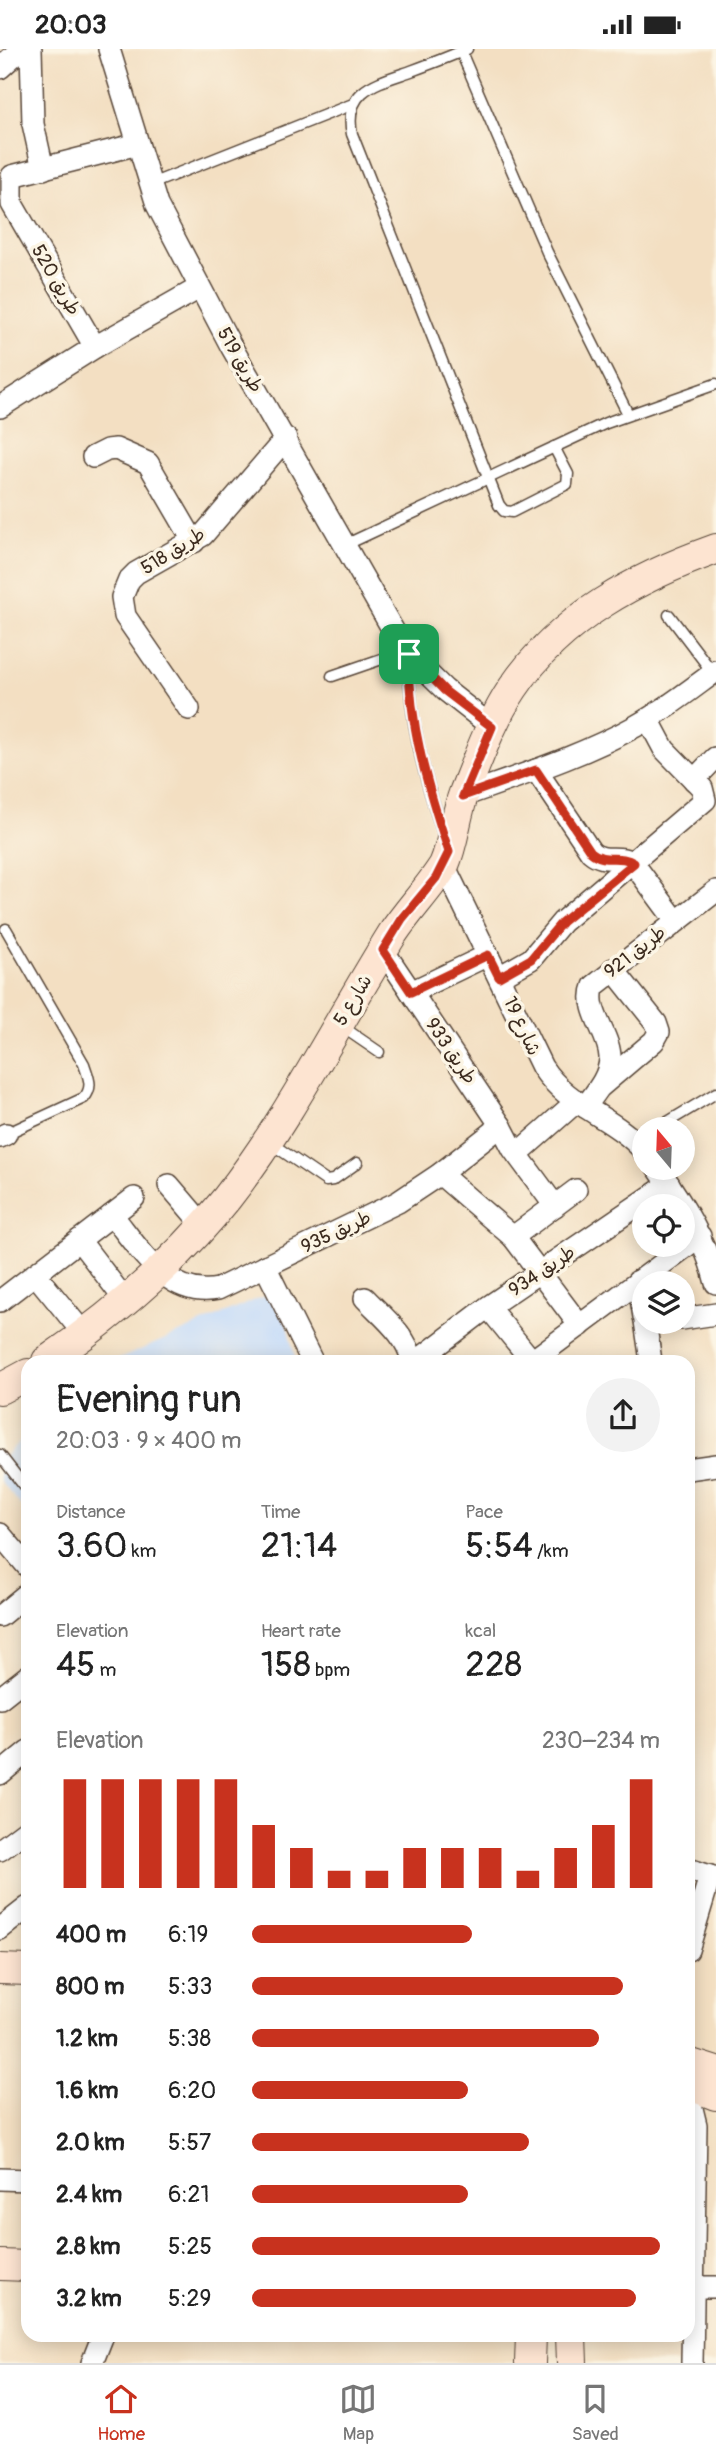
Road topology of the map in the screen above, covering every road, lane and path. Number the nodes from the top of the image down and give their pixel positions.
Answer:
1 (21, 49) edge
2 (31, 49) edge
3 (109, 49) edge
4 (464, 50) edge
5 (0, 68) edge
6 (353, 104) junction
7 (138, 144) junction
8 (43, 169) junction
9 (6, 178) edge
10 (151, 184) junction
11 (199, 288) junction
12 (95, 347) junction
13 (716, 384) edge
14 (0, 407) edge
15 (628, 414) junction
16 (286, 438) junction
17 (554, 447) junction
18 (93, 457) dead end
19 (489, 479) junction
20 (194, 542) junction
21 (345, 545) junction
22 (716, 549) edge
23 (669, 615) dead end
24 (407, 652) junction
25 (715, 672) edge
26 (332, 676) dead end
27 (189, 709) dead end
28 (648, 719) junction
29 (492, 727) junction
30 (715, 758) edge
31 (536, 770) junction
32 (694, 780) junction
33 (463, 796) junction
34 (447, 859) junction
35 (634, 863) junction
36 (716, 891) edge
37 (676, 921) junction
38 (6, 929) dead end
39 (383, 950) junction
40 (488, 955) junction
41 (613, 969) junction
42 (499, 977) junction
43 (411, 992) junction
44 (339, 1024) junction
45 (379, 1052) dead end
46 (600, 1086) junction
47 (716, 1093) edge
48 (580, 1105) junction
49 (676, 1117) edge
50 (500, 1126) junction
51 (3, 1136) edge
52 (632, 1136) edge
53 (267, 1140) junction
54 (517, 1154) junction
55 (356, 1163) dead end
56 (440, 1174) junction
57 (658, 1180) edge
58 (665, 1180) edge
59 (169, 1185) dead end
60 (576, 1190) dead end
61 (134, 1198) dead end
62 (555, 1206) junction
63 (112, 1215) junction
64 (203, 1226) junction
65 (700, 1236) junction
66 (513, 1237) junction
67 (79, 1240) junction
68 (265, 1266) junction
69 (652, 1271) edge
70 (158, 1272) junction
71 (540, 1273) junction
72 (35, 1274) junction
73 (716, 1283) edge
74 (632, 1286) edge
75 (365, 1298) dead end
76 (125, 1300) junction
77 (0, 1301) edge
78 (488, 1307) junction
79 (716, 1314) edge
80 (695, 1317) edge
81 (580, 1326) junction
82 (84, 1334) junction
83 (647, 1334) edge
84 (55, 1355) edge
85 (309, 1355) edge
86 (410, 1355) edge
87 (425, 1355) edge
88 (527, 1355) edge
89 (540, 1355) edge
90 (650, 1355) edge
91 (21, 1378) edge
92 (0, 1389) edge
93 (0, 1455) edge
94 (716, 1465) edge
95 (695, 1468) edge
96 (21, 1482) edge
97 (1, 1538) edge
98 (21, 1559) edge
99 (21, 1599) edge
100 (0, 1616) edge
101 (21, 1682) edge
102 (0, 1698) edge
103 (21, 1757) edge
104 (0, 1774) edge
105 (21, 1834) edge
106 (0, 1850) edge
107 (695, 1871) edge
108 (713, 1877) edge
109 (21, 1912) edge
110 (0, 1929) edge
111 (695, 1930) edge
112 (0, 1969) edge
113 (21, 1970) edge
114 (695, 2065) edge
115 (716, 2072) edge
116 (695, 2087) edge
117 (716, 2095) edge
118 (716, 2105) edge
119 (695, 2122) edge
120 (696, 2126) junction
121 (706, 2154) edge
122 (0, 2179) edge
123 (21, 2180) edge
124 (695, 2258) edge
125 (0, 2265) edge
126 (21, 2266) edge
127 (695, 2287) edge
128 (716, 2287) edge
129 (100, 2342) edge
130 (531, 2342) edge
131 (571, 2342) edge
132 (692, 2342) edge
133 (92, 2363) edge
134 (530, 2363) edge
135 (572, 2363) edge
136 (692, 2363) edge

1 - 5 street
2 - 8 street
3 - 7 street, طريق 519
4 - 6 lane
4 - 15 lane
6 - 10 lane
6 - 19 lane
7 - 8 street, طريق 520
7 - 10 street, طريق 519
8 - 9 street, طريق 520
9 - 12 street, طريق 520
10 - 11 street, طريق 519
11 - 12 street
11 - 16 street, طريق 519
12 - 14 street
13 - 15 lane
15 - 17 lane
16 - 20 street, طريق 518
16 - 21 street, طريق 519
17 - 19 lane
17 - 19 lane
18 - 20 street
19 - 21 lane
20 - 27 street, طريق 518
21 - 24 street, طريق 519
22 - 29 street, شارع 5
23 - 25 lane
24 - 26 lane
24 - 29 street, طريق 519
24 - 34 lane, طريق 519
25 - 28 street
28 - 31 street
28 - 32 street
29 - 33 street, شارع 5
30 - 32 street
31 - 33 street
31 - 35 street
32 - 35 street
33 - 34 street, شارع 5
34 - 39 street, شارع 5
34 - 40 street, شارع 19
35 - 37 street
35 - 42 street
36 - 37 street, طريق 921
37 - 41 street, طريق 921
38 - 51 lane
39 - 43 street, طريق 933
39 - 44 street, شارع 5
40 - 42 street, شارع 19
40 - 43 street
41 - 46 street, طريق 921
41 - 46 street
42 - 48 street, شارع 19
43 - 50 street, طريق 933
44 - 45 lane
44 - 53 street, شارع 5
46 - 48 street, طريق 921
47 - 49 lane
48 - 52 street, شارع 19
48 - 54 street
50 - 54 street, طريق 933
50 - 56 street, طريق 935
53 - 55 lane
53 - 64 street, شارع 5
54 - 62 street, طريق 933
56 - 66 street
56 - 68 street, طريق 935
57 - 71 street, طريق 934
58 - 65 street
59 - 64 street
60 - 62 street
61 - 63 street
62 - 66 street
63 - 67 street
63 - 70 street
64 - 70 street, شارع 5
65 - 69 street
65 - 73 street
66 - 71 street
67 - 72 street
67 - 76 street
68 - 70 street, طريق 935
68 - 85 street
70 - 76 street, شارع 5
71 - 78 street, طريق 934
71 - 81 street
72 - 77 street
72 - 82 street
74 - 81 street
75 - 86 street
76 - 82 street, شارع 5
78 - 87 street, طريق 934
78 - 88 street
79 - 80 street
81 - 89 street
82 - 84 street, شارع 5
83 - 90 street
91 - 92 street
93 - 96 lane
94 - 95 street
97 - 98 street
99 - 100 street
101 - 102 street
103 - 104 street
105 - 106 street
107 - 108 street
108 - 111 street
109 - 110 street
112 - 113 street
114 - 115 street
116 - 117 street
118 - 120 street
119 - 120 street
120 - 121 street
121 - 124 street
122 - 123 street
125 - 126 street
127 - 128 street
129 - 133 street
130 - 134 street
131 - 135 street
132 - 136 street

